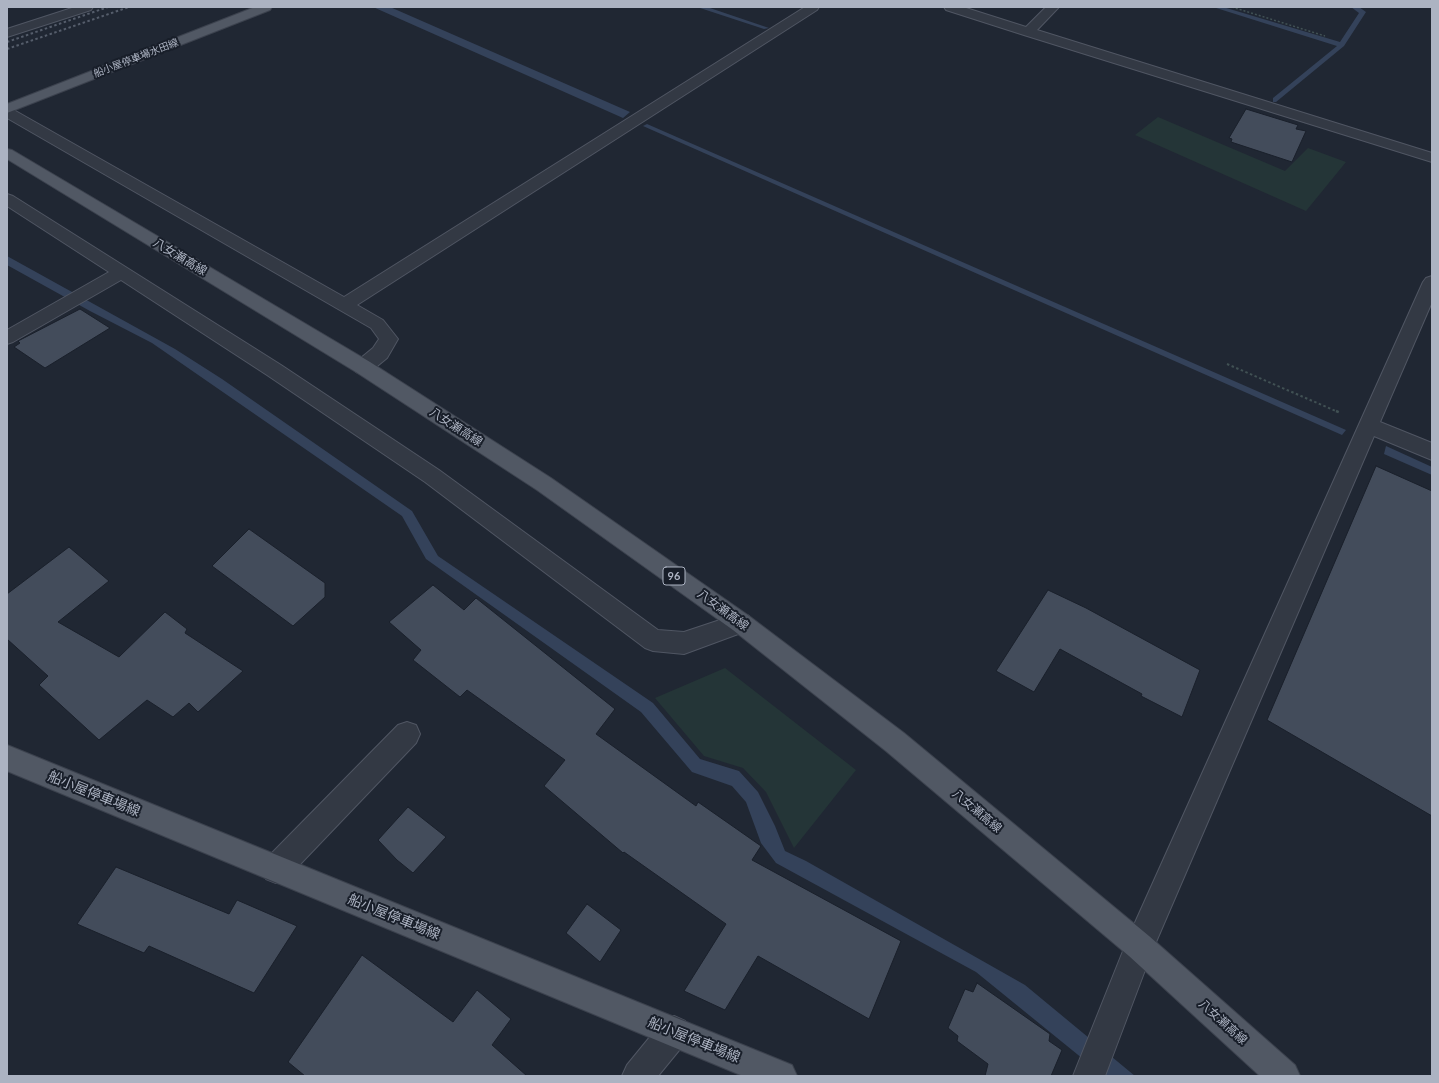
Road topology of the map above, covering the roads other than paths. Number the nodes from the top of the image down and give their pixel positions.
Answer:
1 (87, 7) edge
2 (266, 7) edge
3 (813, 7) edge
4 (950, 7) edge
5 (1053, 7) edge
6 (1028, 32) junction
7 (7, 34) edge
8 (7, 109) edge
9 (7, 112) edge
10 (7, 153) edge
11 (1432, 158) edge
12 (7, 199) edge
13 (121, 273) junction
14 (1432, 282) edge
15 (344, 305) junction
16 (7, 338) edge
17 (363, 367) junction
18 (1369, 425) junction
19 (1432, 452) edge
20 (741, 623) junction
21 (407, 734) dead end
22 (7, 758) edge
23 (276, 869) junction
24 (1139, 946) junction
25 (674, 1032) junction
26 (638, 1076) edge
27 (781, 1076) edge
28 (1089, 1076) edge
29 (1284, 1076) edge

1 - 7 street
2 - 8 main road, 船小屋停車場水田線
3 - 15 street
4 - 6 street
5 - 6 street
6 - 11 street
9 - 15 street
10 - 17 main road, 八女瀬高線 / 96
12 - 13 street
13 - 16 street
13 - 20 street
14 - 18 street
15 - 17 street
17 - 20 main road, 八女瀬高線 / 96
18 - 19 street
18 - 24 street
20 - 24 main road, 八女瀬高線 / 96
21 - 23 street
22 - 23 main road, 船小屋停車場線
23 - 25 main road, 船小屋停車場線
24 - 28 street
24 - 29 main road, 八女瀬高線 / 96
25 - 26 street
25 - 27 main road, 船小屋停車場線

